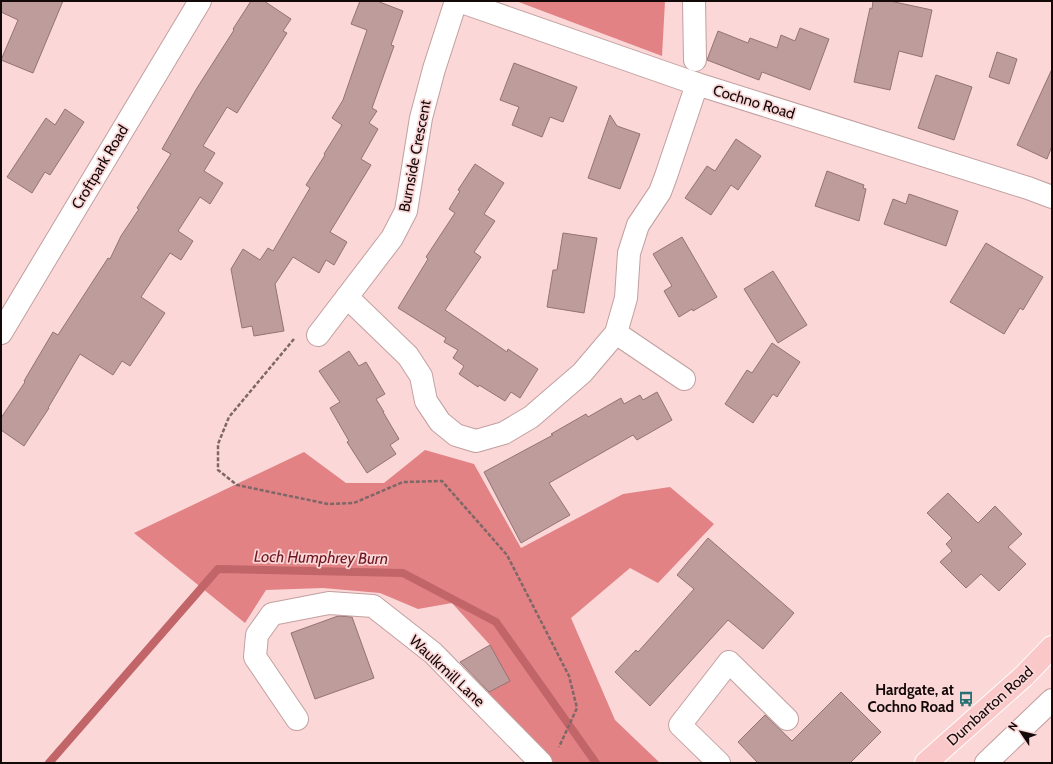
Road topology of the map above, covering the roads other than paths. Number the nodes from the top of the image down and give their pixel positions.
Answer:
1 (200, 1) edge
2 (456, 1) edge
3 (459, 1) edge
4 (694, 1) edge
5 (695, 60) dead end
6 (697, 84) junction
7 (1052, 197) edge
8 (347, 297) junction
9 (8, 306) edge
10 (1, 333) edge
11 (616, 333) junction
12 (318, 336) road end
13 (684, 379) dead end
14 (1052, 647) edge
15 (1052, 700) edge
16 (297, 719) dead end
17 (787, 719) dead end
18 (541, 763) edge
19 (719, 763) edge
20 (926, 763) edge
21 (986, 763) edge

1 - 9 street, Croftpark Road
2 - 8 street, Burnside Crescent
3 - 6 street, Cochno Road
4 - 5 street
6 - 7 street, Cochno Road
6 - 11 street
8 - 11 street
8 - 12 street, Burnside Crescent
9 - 10 street, Croftpark Road
11 - 13 street
14 - 20 main road, Dumbarton Road
15 - 21 street
16 - 18 street, Waulkmill Lane
17 - 19 street

